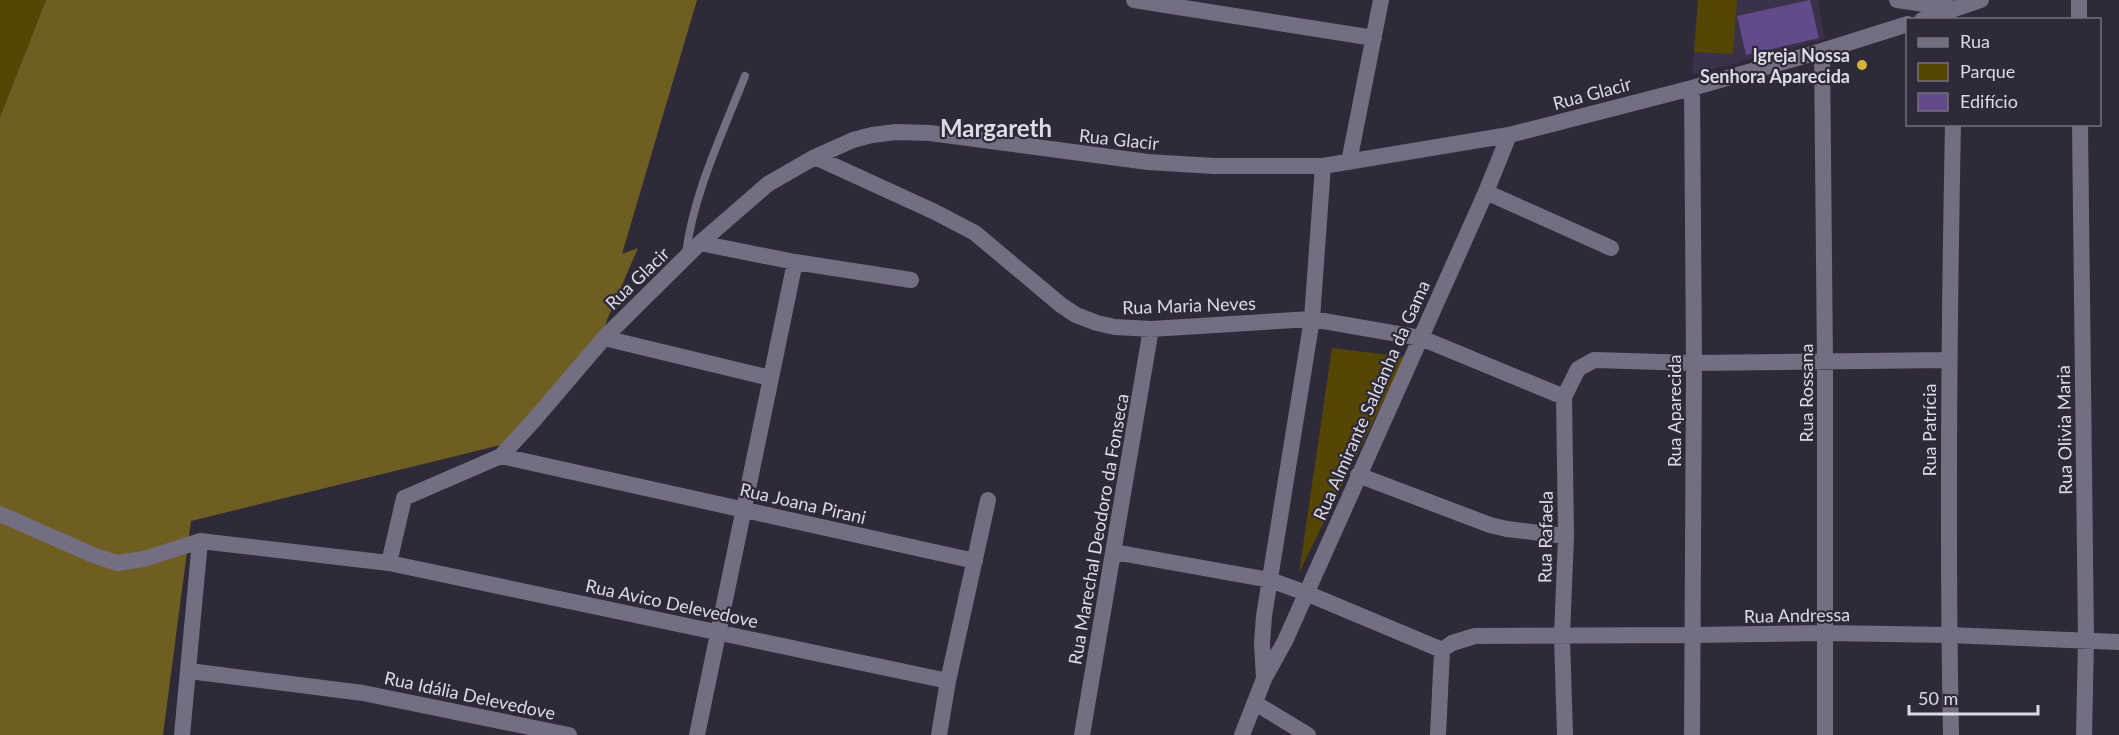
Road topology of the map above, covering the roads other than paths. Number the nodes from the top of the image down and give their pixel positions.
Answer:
1 (1134, 0) edge
2 (1381, 0) edge
3 (1897, 0) edge
4 (1981, 0) edge
5 (2079, 0) edge
6 (1955, 14) edge
7 (1933, 18) edge
8 (2079, 18) edge
9 (1906, 25) edge
10 (1374, 38) junction
11 (1822, 51) junction
12 (745, 76) dead end
13 (1692, 88) junction
14 (1953, 126) edge
15 (2080, 126) edge
16 (1509, 135) junction
17 (815, 157) junction
18 (1349, 162) junction
19 (1323, 166) junction
20 (1486, 192) junction
21 (700, 243) junction
22 (1611, 248) dead end
23 (686, 257) junction
24 (795, 262) junction
25 (911, 280) dead end
26 (1312, 319) junction
27 (1151, 329) junction
28 (604, 338) junction
29 (1421, 338) junction
30 (1949, 360) junction
31 (1694, 363) junction
32 (1826, 363) junction
33 (770, 378) junction
34 (1564, 397) junction
35 (501, 456) junction
36 (1358, 475) junction
37 (988, 500) dead end
38 (742, 509) junction
39 (0, 514) edge
40 (1566, 536) junction
41 (200, 541) junction
42 (1114, 552) junction
43 (975, 561) junction
44 (388, 563) junction
45 (1270, 580) junction
46 (1306, 593) junction
47 (718, 632) junction
48 (1826, 633) junction
49 (1949, 635) junction
50 (1562, 636) junction
51 (1691, 636) junction
52 (2086, 641) junction
53 (2119, 642) edge
54 (1442, 650) junction
55 (189, 671) junction
56 (1264, 679) junction
57 (948, 681) junction
58 (1255, 703) junction
59 (182, 735) edge
60 (569, 735) edge
61 (697, 735) edge
62 (939, 735) edge
63 (1082, 735) edge
64 (1242, 735) edge
65 (1308, 735) edge
66 (1438, 735) edge
67 (1564, 735) edge
68 (1692, 735) edge
69 (1825, 735) edge
70 (1952, 735) edge
71 (2084, 735) edge

1 - 10 street
2 - 10 street
3 - 6 street
4 - 6 street
5 - 8 street
6 - 7 street
9 - 11 street, Rua Glacir
10 - 18 street
11 - 13 street, Rua Glacir
11 - 32 street, Rua Rossana
12 - 23 lane
13 - 16 street, Rua Glacir
13 - 31 street, Rua Aparecida
14 - 30 street, Rua Patrícia
15 - 52 street, Rua Olivia Maria
16 - 18 street, Rua Glacir
16 - 20 street, Rua Almirante Saldanha da Gama
17 - 19 street, Rua Glacir
17 - 21 street, Rua Glacir
17 - 27 street, Rua Maria Neves
18 - 19 street, Rua Glacir
19 - 26 street, Rua Almirante Saldanha da Gama
20 - 22 street
20 - 29 street, Rua Almirante Saldanha da Gama
21 - 23 street, Rua Glacir
21 - 24 street
23 - 28 street, Rua Glacir
24 - 25 street
24 - 33 street
26 - 27 street, Rua Maria Neves
26 - 29 street, Rua Maria Neves
26 - 45 street, Rua Almirante Saldanha da Gama
27 - 42 street, Rua Marechal Deodoro da Fonseca
28 - 33 street
28 - 35 street, Rua Glacir
29 - 34 street, Rua Maria Neves
29 - 36 street, Rua Almirante Saldanha da Gama
30 - 32 street
30 - 49 street, Rua Patrícia
31 - 32 street
31 - 34 street
31 - 51 street, Rua Aparecida
32 - 48 street, Rua Rossana
33 - 38 street
34 - 40 street, Rua Rafaela
35 - 38 street, Rua Joana Pirani
35 - 44 street, Rua Glacir
36 - 40 street
36 - 46 street, Rua Almirante Saldanha da Gama
37 - 43 street
38 - 43 street, Rua Joana Pirani
38 - 47 street
39 - 41 street
40 - 50 street, Rua Rafaela
41 - 44 street, Rua Avico Delevedove
41 - 55 street
42 - 45 street
42 - 63 street, Rua Marechal Deodoro da Fonseca
43 - 57 street
44 - 47 street, Rua Avico Delevedove
45 - 46 street
45 - 56 street, Rua Almirante Saldanha da Gama
46 - 54 street
46 - 56 street, Rua Almirante Saldanha da Gama
47 - 57 street, Rua Avico Delevedove
47 - 61 street
48 - 49 street, Rua Andressa
48 - 51 street, Rua Andressa
48 - 69 street, Rua Rossana
49 - 52 street, Rua Andressa
49 - 70 street, Rua Patrícia
50 - 51 street, Rua Andressa
50 - 54 street, Rua Andressa
50 - 67 street, Rua Rafaela
51 - 68 street, Rua Aparecida
52 - 53 street, Rua Andressa
52 - 71 street, Rua Olivia Maria
54 - 66 street
55 - 59 street
55 - 60 street, Rua Idália Delevedove
56 - 58 street, Rua Almirante Saldanha da Gama
57 - 62 street
58 - 64 street, Rua Almirante Saldanha da Gama
58 - 65 street

